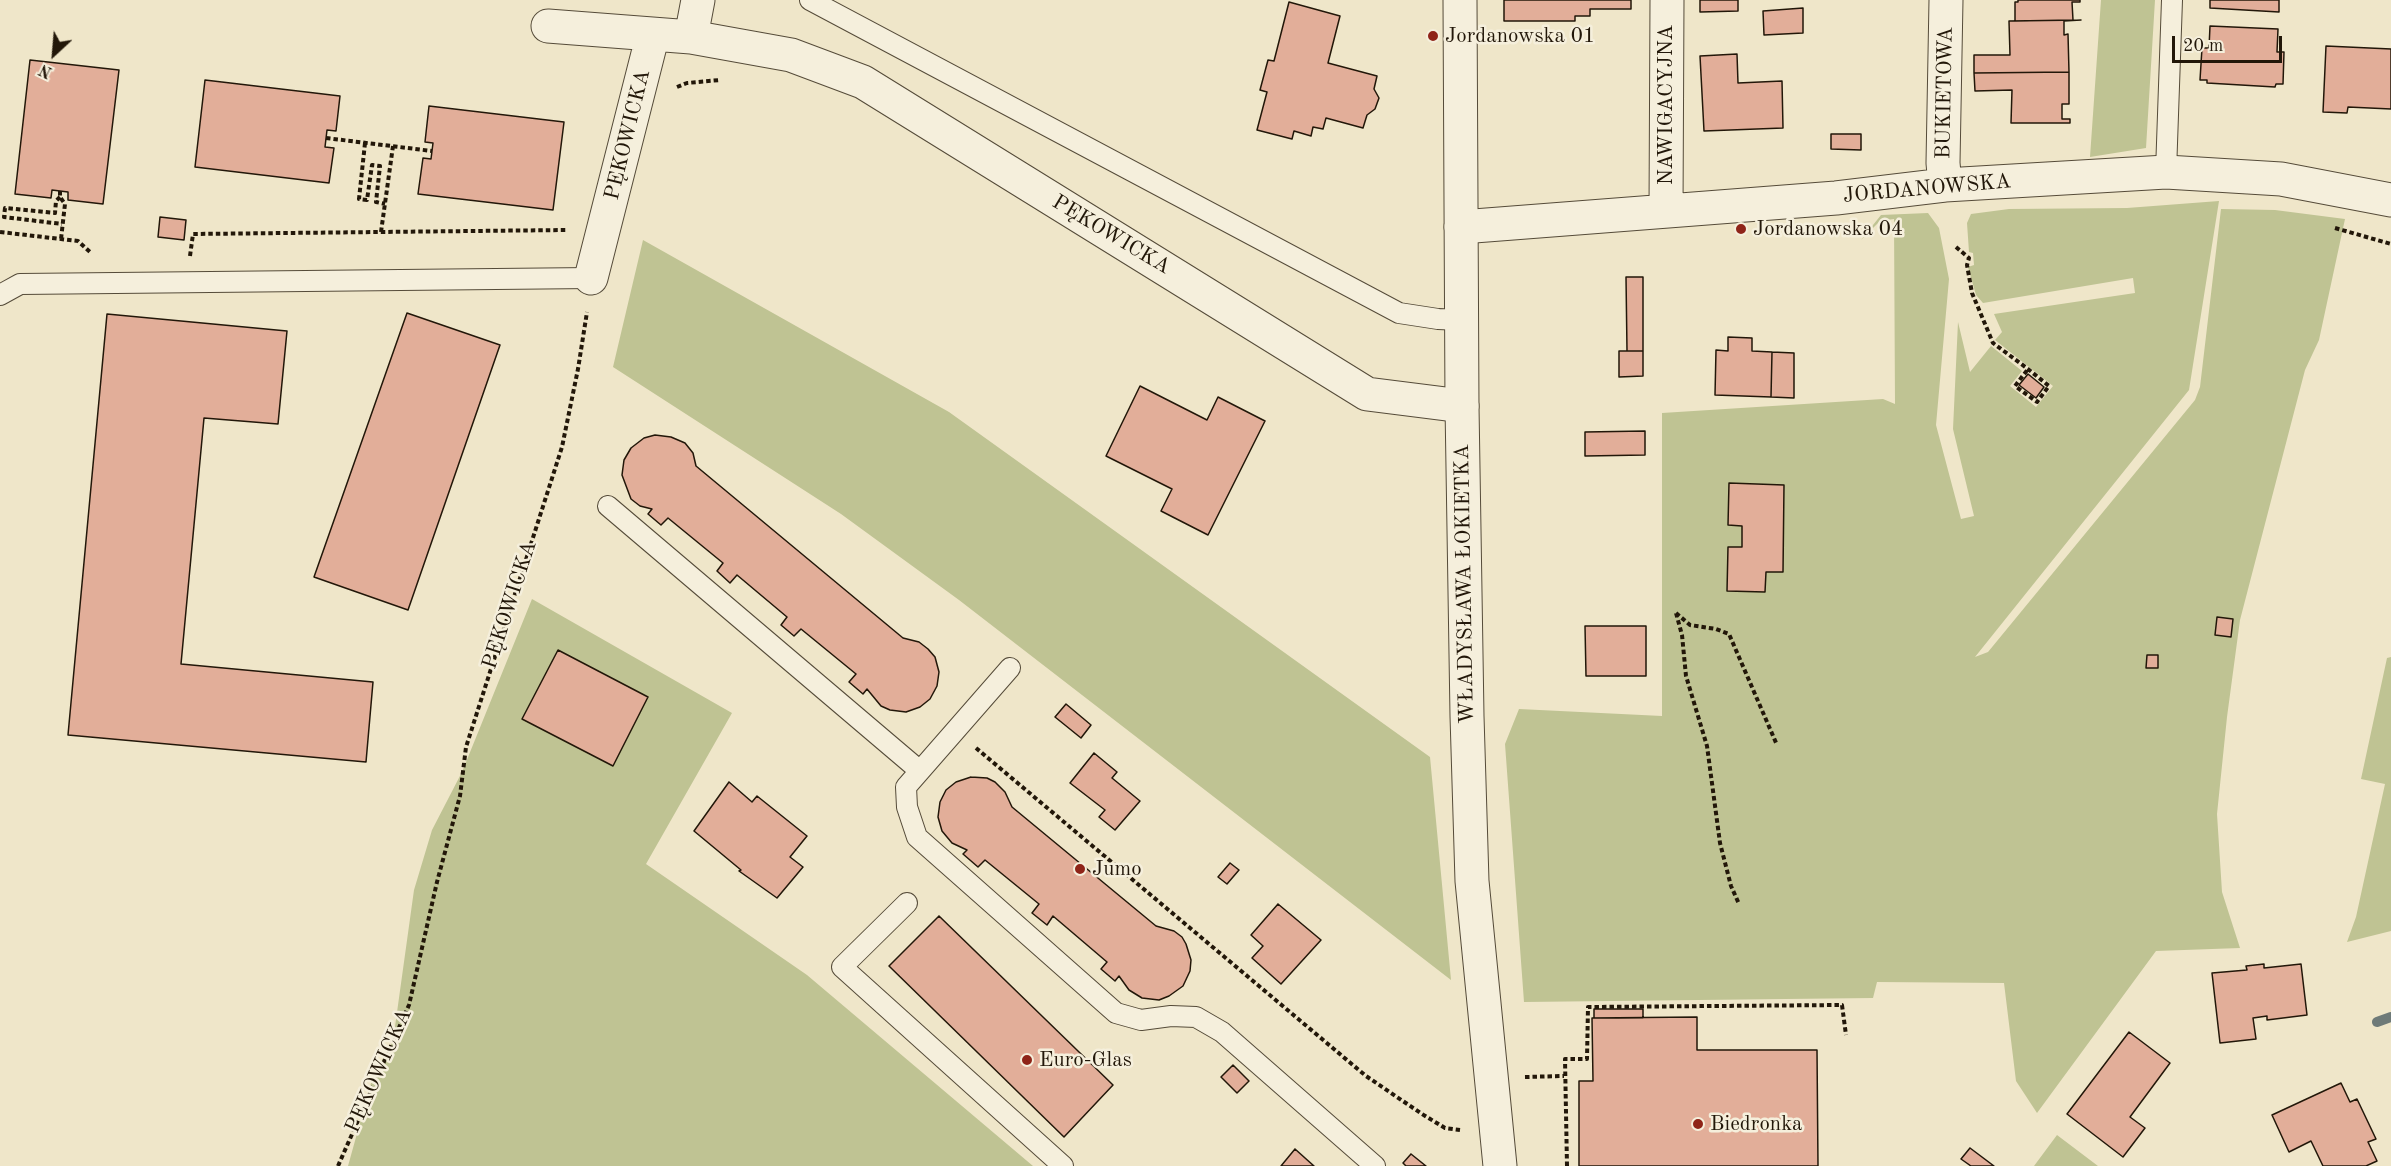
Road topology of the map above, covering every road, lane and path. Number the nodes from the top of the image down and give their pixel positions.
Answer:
1 (698, 0) edge
2 (810, 0) edge
3 (1460, 0) edge
4 (1667, 0) edge
5 (1946, 0) edge
6 (2172, 0) edge
7 (548, 26) dead end
8 (653, 34) junction
9 (691, 37) junction
10 (326, 138) dead end
11 (365, 143) junction
12 (393, 146) junction
13 (432, 151) dead end
14 (2166, 172) junction
15 (1945, 185) junction
16 (60, 191) dead end
17 (60, 197) junction
18 (2391, 200) edge
19 (385, 204) junction
20 (1666, 211) junction
21 (62, 224) junction
22 (1461, 227) junction
23 (570, 230) dead end
24 (0, 232) edge
25 (381, 232) junction
26 (61, 239) junction
27 (1956, 247) dead end
28 (180, 256) dead end
29 (95, 257) dead end
30 (591, 278) junction
31 (0, 295) edge
32 (1461, 320) junction
33 (2028, 369) junction
34 (1462, 406) junction
35 (608, 506) dead end
36 (1010, 668) dead end
37 (956, 730) junction
38 (1777, 745) dead end
39 (920, 771) junction
40 (907, 903) dead end
41 (1739, 904) dead end
42 (1846, 1035) dead end
43 (1564, 1076) junction
44 (1521, 1077) dead end
45 (1467, 1131) dead end
46 (338, 1166) edge
47 (1062, 1166) edge
48 (1375, 1166) edge
49 (1500, 1166) edge
50 (1567, 1166) edge

1 - 9 street
2 - 32 lane
3 - 22 street, WŁADYSŁAWA ŁOKIETKA
4 - 20 street, NAWIGACYJNA
5 - 15 street, BUKIETOWA
6 - 14 lane
7 - 8 street, PĘKOWICKA
8 - 9 street, PĘKOWICKA
8 - 30 street, PĘKOWICKA
9 - 34 street, PĘKOWICKA
10 - 11 path
11 - 12 path
11 - 19 path
12 - 13 path
12 - 19 path
14 - 15 street, JORDANOWSKA
14 - 18 street, JORDANOWSKA
15 - 20 street, JORDANOWSKA
16 - 17 path
17 - 21 path
17 - 21 path
19 - 25 path
20 - 22 street, JORDANOWSKA
21 - 26 path
22 - 32 street, WŁADYSŁAWA ŁOKIETKA
23 - 25 path
24 - 26 path
25 - 28 path
26 - 29 path
27 - 33 path
30 - 31 lane
30 - 46 path, PĘKOWICKA
32 - 34 street, WŁADYSŁAWA ŁOKIETKA
33 - 33 path
34 - 49 street, WŁADYSŁAWA ŁOKIETKA
35 - 39 lane
36 - 37 lane
37 - 39 lane
37 - 45 path
38 - 41 path
39 - 48 lane
40 - 47 lane
42 - 43 path
43 - 44 path
43 - 50 path

